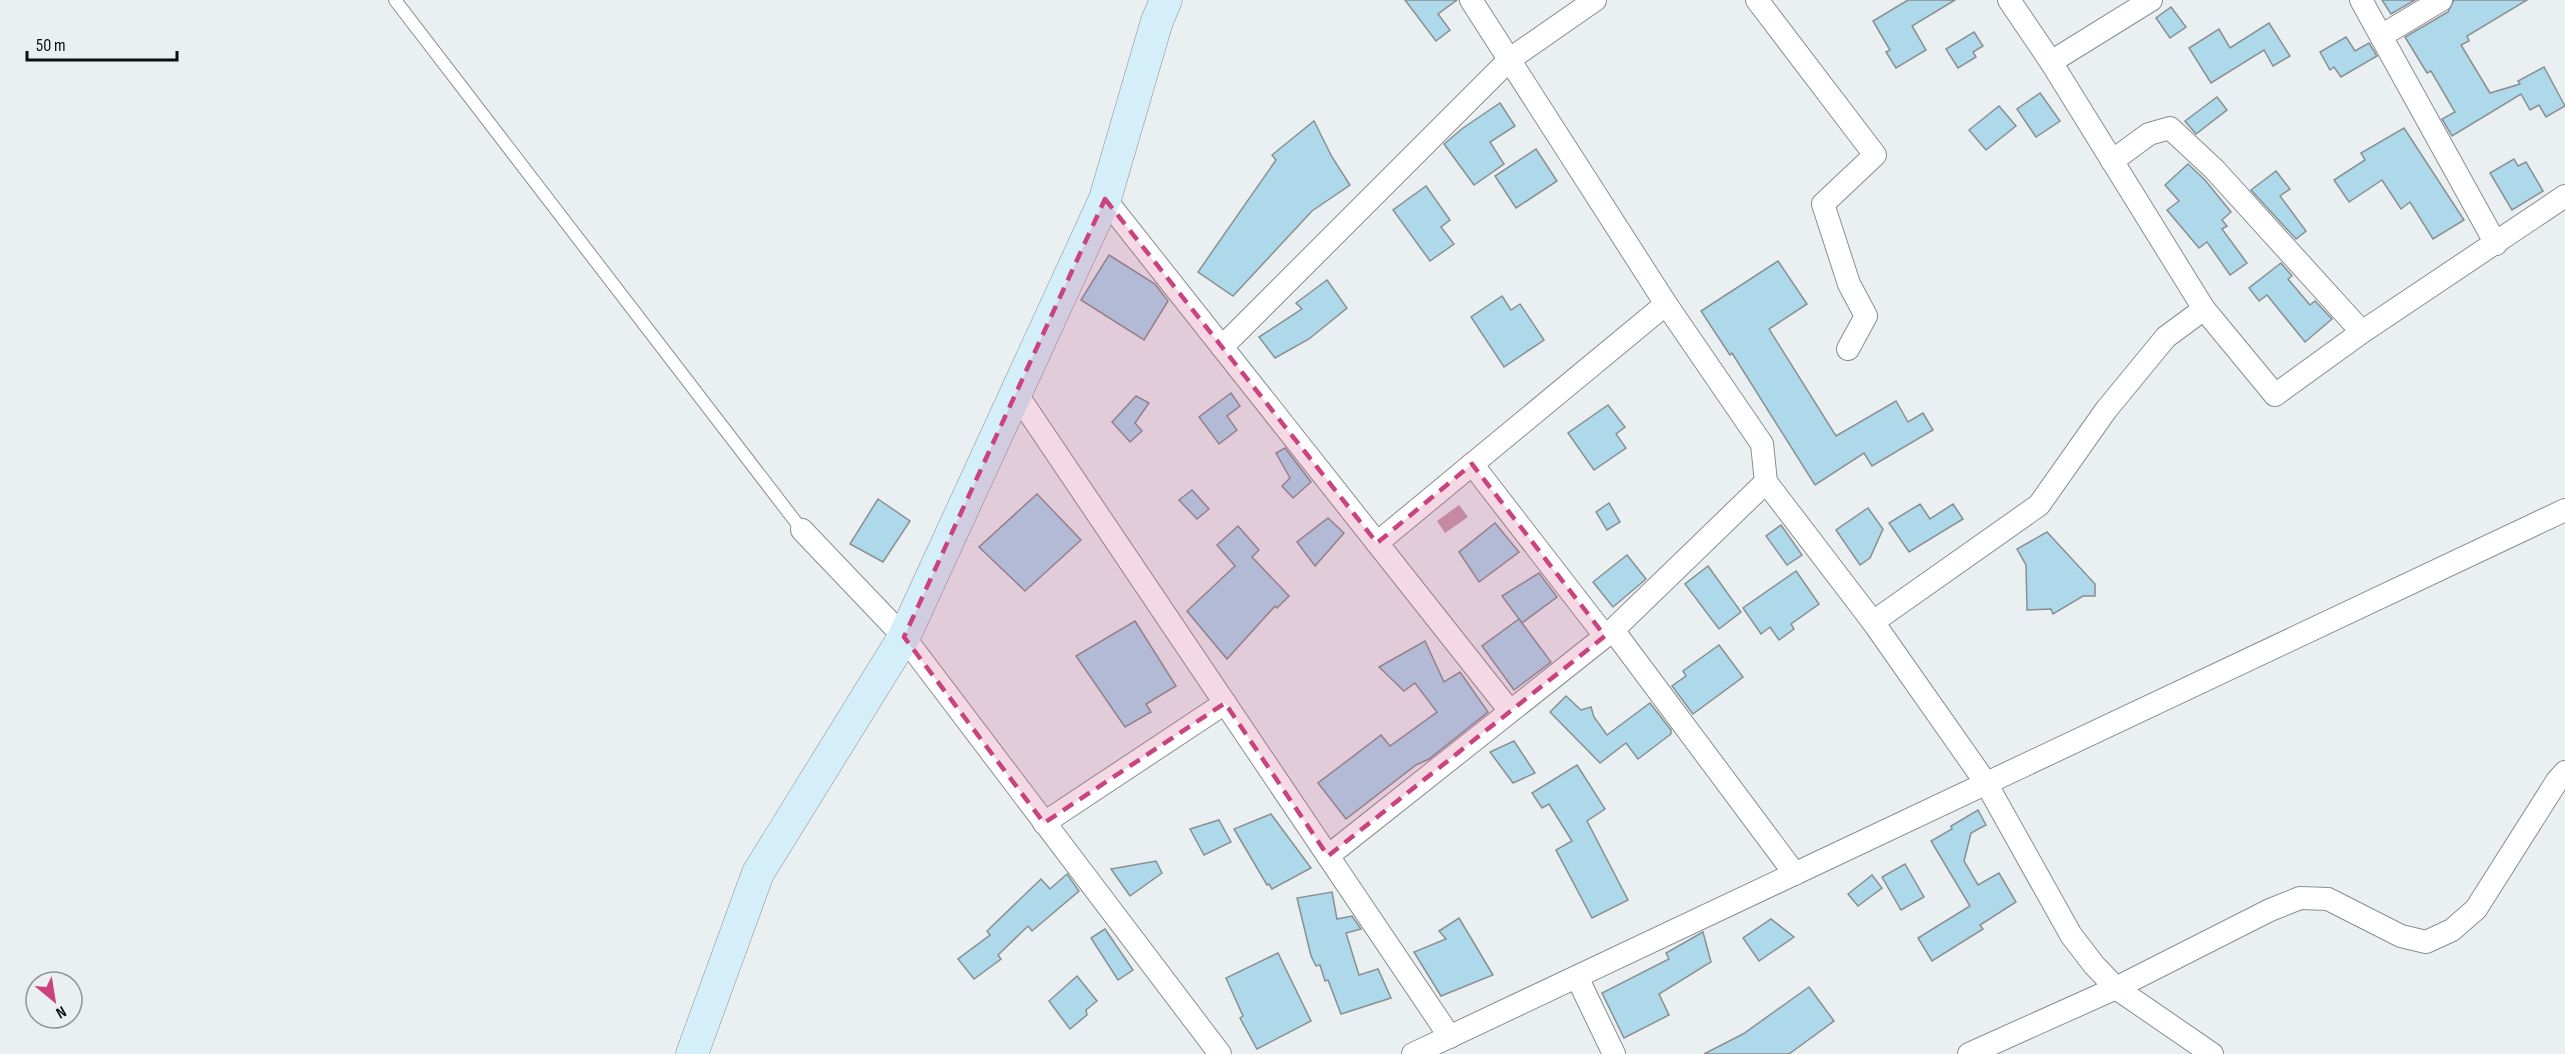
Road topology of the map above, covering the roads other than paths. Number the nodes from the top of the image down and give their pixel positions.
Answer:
1 (395, 0) edge
2 (1166, 0) edge
3 (1471, 0) edge
4 (1596, 0) edge
5 (1758, 0) edge
6 (2009, 0) edge
7 (2151, 0) edge
8 (2361, 0) edge
9 (2441, 0) edge
10 (2381, 36) junction
11 (1510, 59) junction
12 (2051, 62) junction
13 (2112, 160) junction
14 (2565, 196) edge
15 (1105, 199) junction
16 (2496, 244) junction
17 (1666, 304) junction
18 (2204, 309) junction
19 (2362, 332) junction
20 (1222, 347) junction
21 (1848, 349) dead end
22 (1016, 393) junction
23 (1472, 464) junction
24 (1766, 483) junction
25 (2565, 510) edge
26 (802, 530) joint
27 (1377, 543) junction
28 (1873, 622) junction
29 (1609, 633) junction
30 (904, 637) junction
31 (1225, 702) junction
32 (1510, 711) junction
33 (2565, 772) edge
34 (1986, 783) junction
35 (1044, 823) junction
36 (1328, 856) junction
37 (1795, 874) junction
38 (1577, 977) junction
39 (2116, 988) junction
40 (1450, 1037) junction
41 (2204, 1052) edge
42 (692, 1054) edge
43 (1220, 1054) edge
44 (1413, 1054) edge
45 (1614, 1054) edge
46 (1969, 1054) edge

1 - 26 lane
2 - 15 street
3 - 11 street
4 - 11 street
5 - 21 street
6 - 12 street
7 - 12 street
8 - 10 street
9 - 10 street
10 - 16 street
11 - 17 street
11 - 20 street
12 - 13 street
13 - 18 street
13 - 19 street
14 - 16 street
15 - 20 street
15 - 22 street
16 - 19 street
17 - 23 street
17 - 24 street
18 - 19 street
18 - 28 street
20 - 27 street
22 - 30 street
22 - 31 street
23 - 27 street
23 - 29 street
24 - 28 street
24 - 29 street
25 - 34 street
26 - 30 street
27 - 32 street
28 - 34 street
29 - 32 street
29 - 37 street
30 - 35 street
30 - 42 street
31 - 35 street
31 - 36 street
32 - 36 street
33 - 39 street
34 - 37 street
34 - 39 street
35 - 43 street
36 - 40 street
37 - 38 street
38 - 40 street
38 - 45 street
39 - 41 street
39 - 46 street
40 - 44 street

